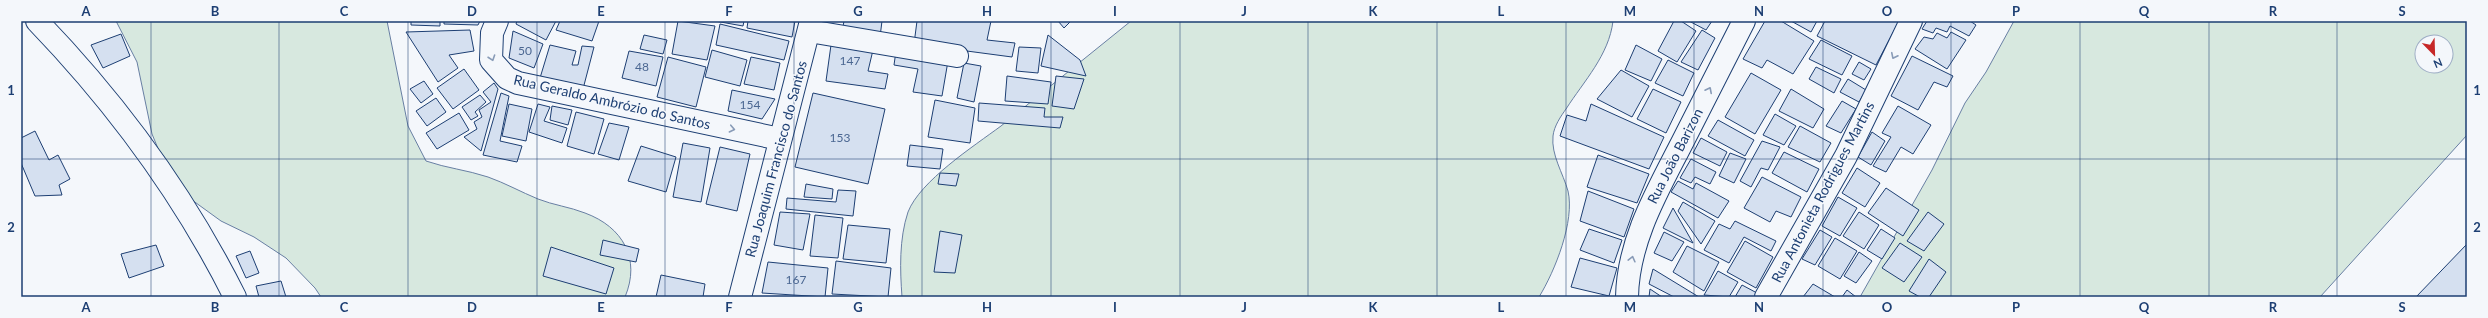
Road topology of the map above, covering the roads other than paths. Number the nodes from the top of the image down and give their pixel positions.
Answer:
1 (37, 21) edge
2 (497, 21) edge
3 (1744, 21) edge
4 (1911, 21) edge
5 (810, 26) edge
6 (957, 56) dead end
7 (780, 139) junction
8 (235, 297) edge
9 (740, 297) edge
10 (1627, 297) edge
11 (1766, 297) edge

1 - 8 street
2 -> 7 street, Rua Geraldo Ambrózio do Santos
10 -> 3 street, Rua João Barizon
4 -> 11 street, Rua Antonieta Rodrigues Martins
5 - 6 street
5 - 7 street, Rua Joaquim Francisco do Santos
7 - 9 street, Rua Joaquim Francisco do Santos

